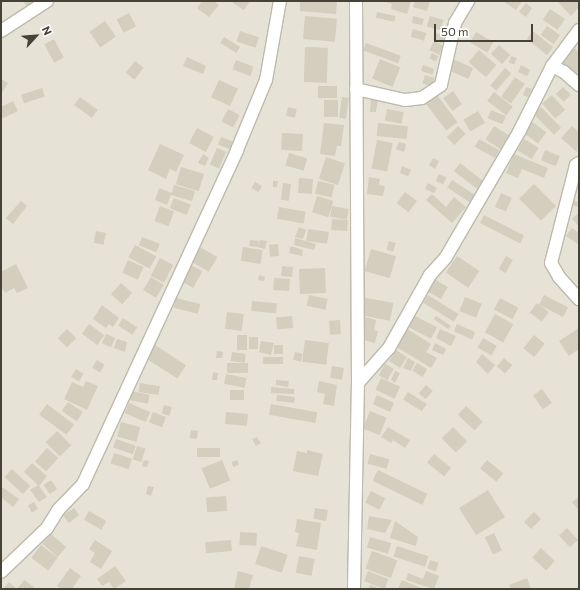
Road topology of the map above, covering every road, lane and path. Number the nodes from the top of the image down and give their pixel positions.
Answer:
1 (47, 1) edge
2 (280, 1) edge
3 (356, 1) edge
4 (468, 1) edge
5 (579, 30) edge
6 (1, 31) edge
7 (552, 66) junction
8 (579, 85) edge
9 (356, 89) junction
10 (579, 163) edge
11 (579, 298) edge
12 (358, 383) junction
13 (1, 572) edge
14 (354, 589) edge

1 - 6 street
2 - 13 street
3 - 9 street
4 - 9 street
5 - 7 street
7 - 8 street
7 - 12 street
9 - 12 street
10 - 11 street
12 - 14 street

